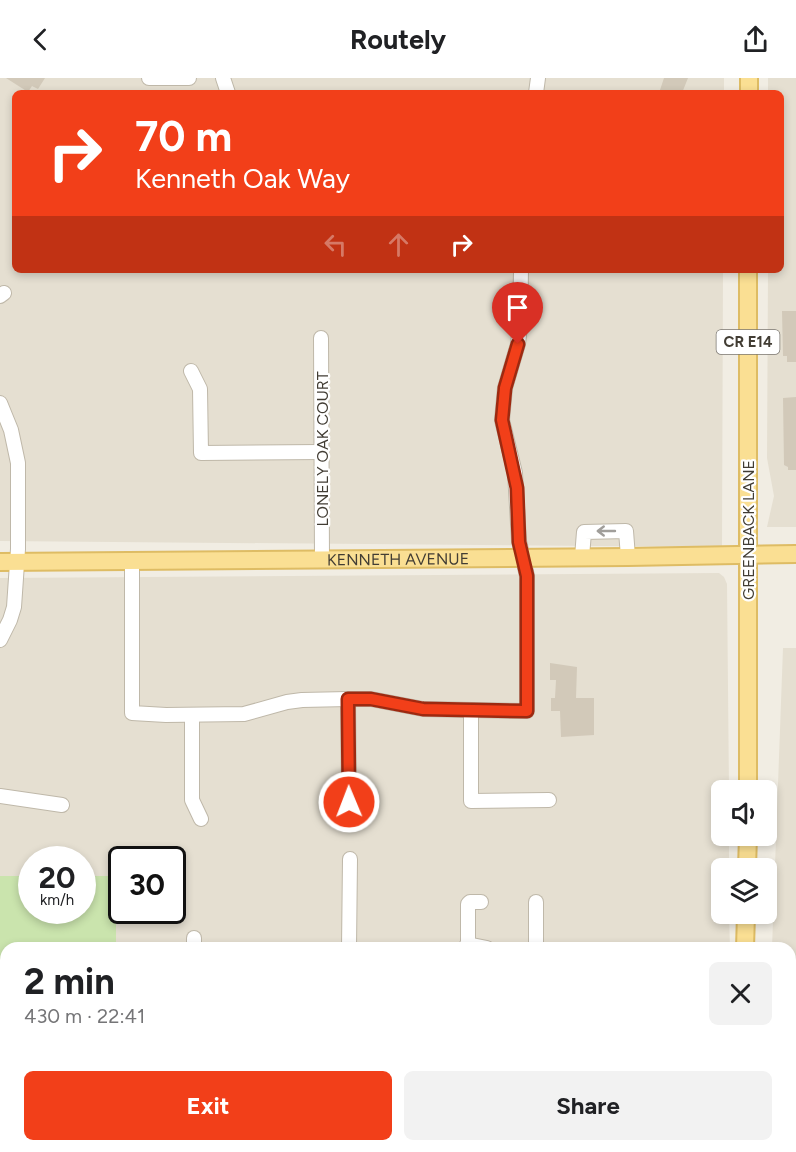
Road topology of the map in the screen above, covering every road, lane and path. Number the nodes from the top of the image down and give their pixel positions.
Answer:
1 (149, 78) edge
2 (189, 78) edge
3 (521, 273) edge
4 (748, 273) edge
5 (321, 338) dead end
6 (191, 370) dead end
7 (0, 403) edge
8 (322, 452) junction
9 (796, 554) edge
10 (748, 556) junction
11 (582, 557) junction
12 (628, 557) junction
13 (523, 558) junction
14 (322, 560) junction
15 (132, 561) junction
16 (8, 562) edge
17 (0, 640) edge
18 (348, 699) junction
19 (471, 710) junction
20 (192, 715) junction
21 (748, 780) edge
22 (0, 796) edge
23 (549, 800) dead end
24 (62, 805) dead end
25 (353, 818) dead end
26 (201, 819) dead end
27 (350, 859) dead end
28 (481, 902) dead end
29 (536, 902) dead end
30 (746, 924) edge
31 (350, 942) edge
32 (467, 942) edge
33 (536, 942) edge
34 (745, 942) edge

1 - 2 street
3 - 13 street
4 - 10 main road, GREENBACK LANE / CR E14
5 - 8 street, LONELY OAK COURT
6 - 8 street
7 - 16 street
8 - 14 street, LONELY OAK COURT
9 - 10 main road, KENNETH AVENUE
10 - 12 main road, KENNETH AVENUE
10 - 21 main road, GREENBACK LANE / CR E14
11 - 12 main road, KENNETH AVENUE
12 -> 11 street
11 - 13 main road, KENNETH AVENUE
13 - 14 main road, KENNETH AVENUE
13 - 19 street
14 - 15 main road, KENNETH AVENUE
15 - 16 main road, KENNETH AVENUE
15 - 20 street
16 - 17 street
18 - 19 street
18 - 20 street
18 - 25 street
19 - 23 street
20 - 26 street
22 - 24 street
27 - 31 street
28 - 32 street
29 - 33 street
30 - 34 main road

